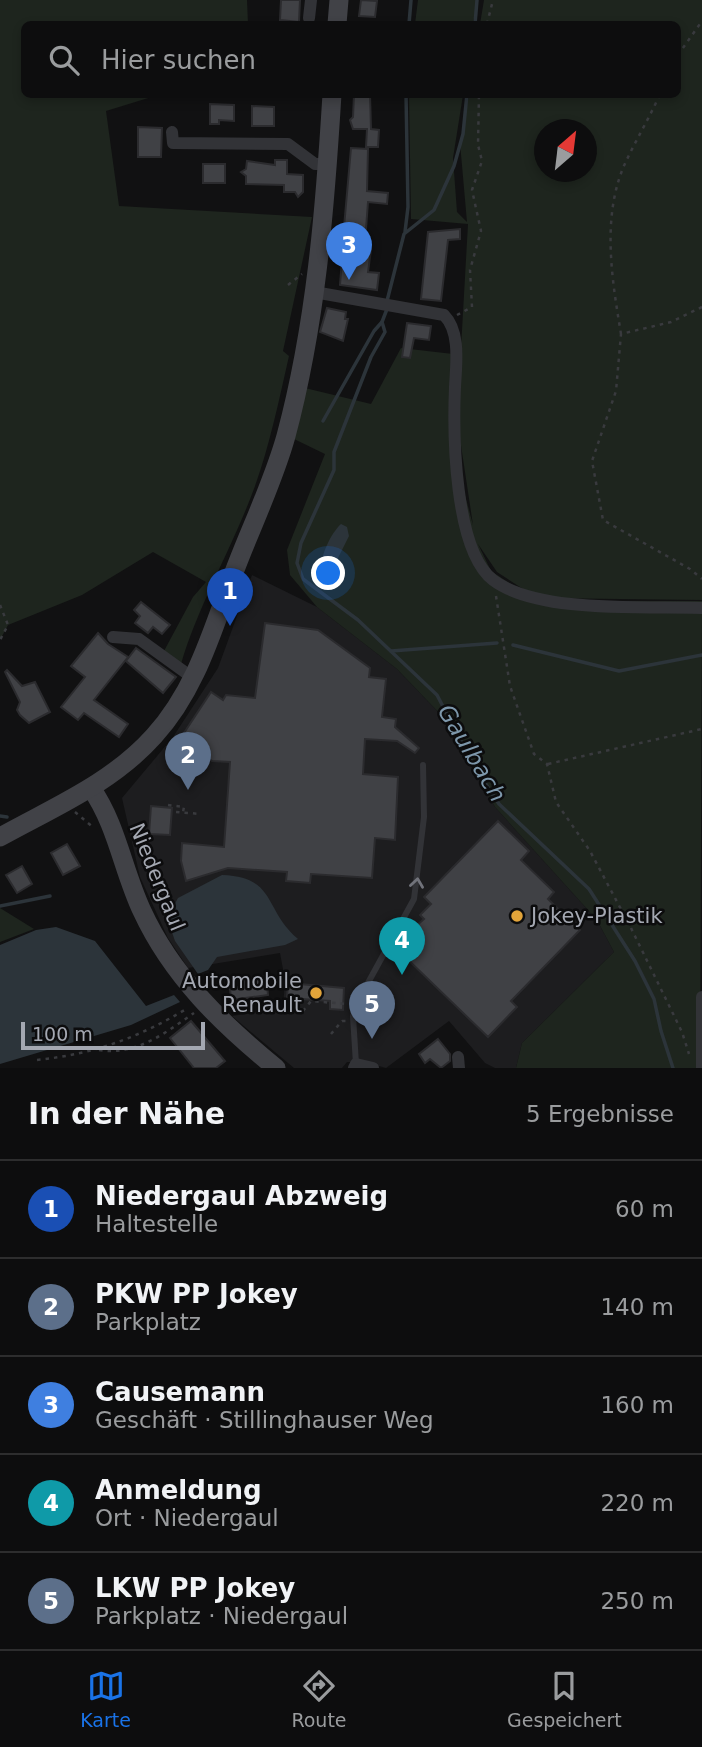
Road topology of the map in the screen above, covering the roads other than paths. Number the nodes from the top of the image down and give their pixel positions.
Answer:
1 (311, 0) edge
2 (339, 0) edge
3 (309, 18) dead end
4 (337, 21) edge
5 (332, 98) edge
6 (172, 132) dead end
7 (330, 164) junction
8 (314, 292) junction
9 (702, 608) edge
10 (113, 637) dead end
11 (193, 678) junction
12 (424, 765) dead end
13 (91, 788) junction
14 (0, 837) edge
15 (702, 997) edge
16 (702, 1061) edge
17 (355, 1066) edge
18 (276, 1068) edge
19 (373, 1068) edge
20 (702, 1068) edge

1 - 3 street
2 - 4 main road
5 - 7 main road
6 - 7 street
7 - 8 main road
8 - 9 street
8 - 11 main road
10 - 11 street
11 - 13 main road
17 -> 12 lane
13 - 14 main road
13 - 18 main road, Niedergaul
15 - 16 street
16 - 20 street
17 - 19 street

